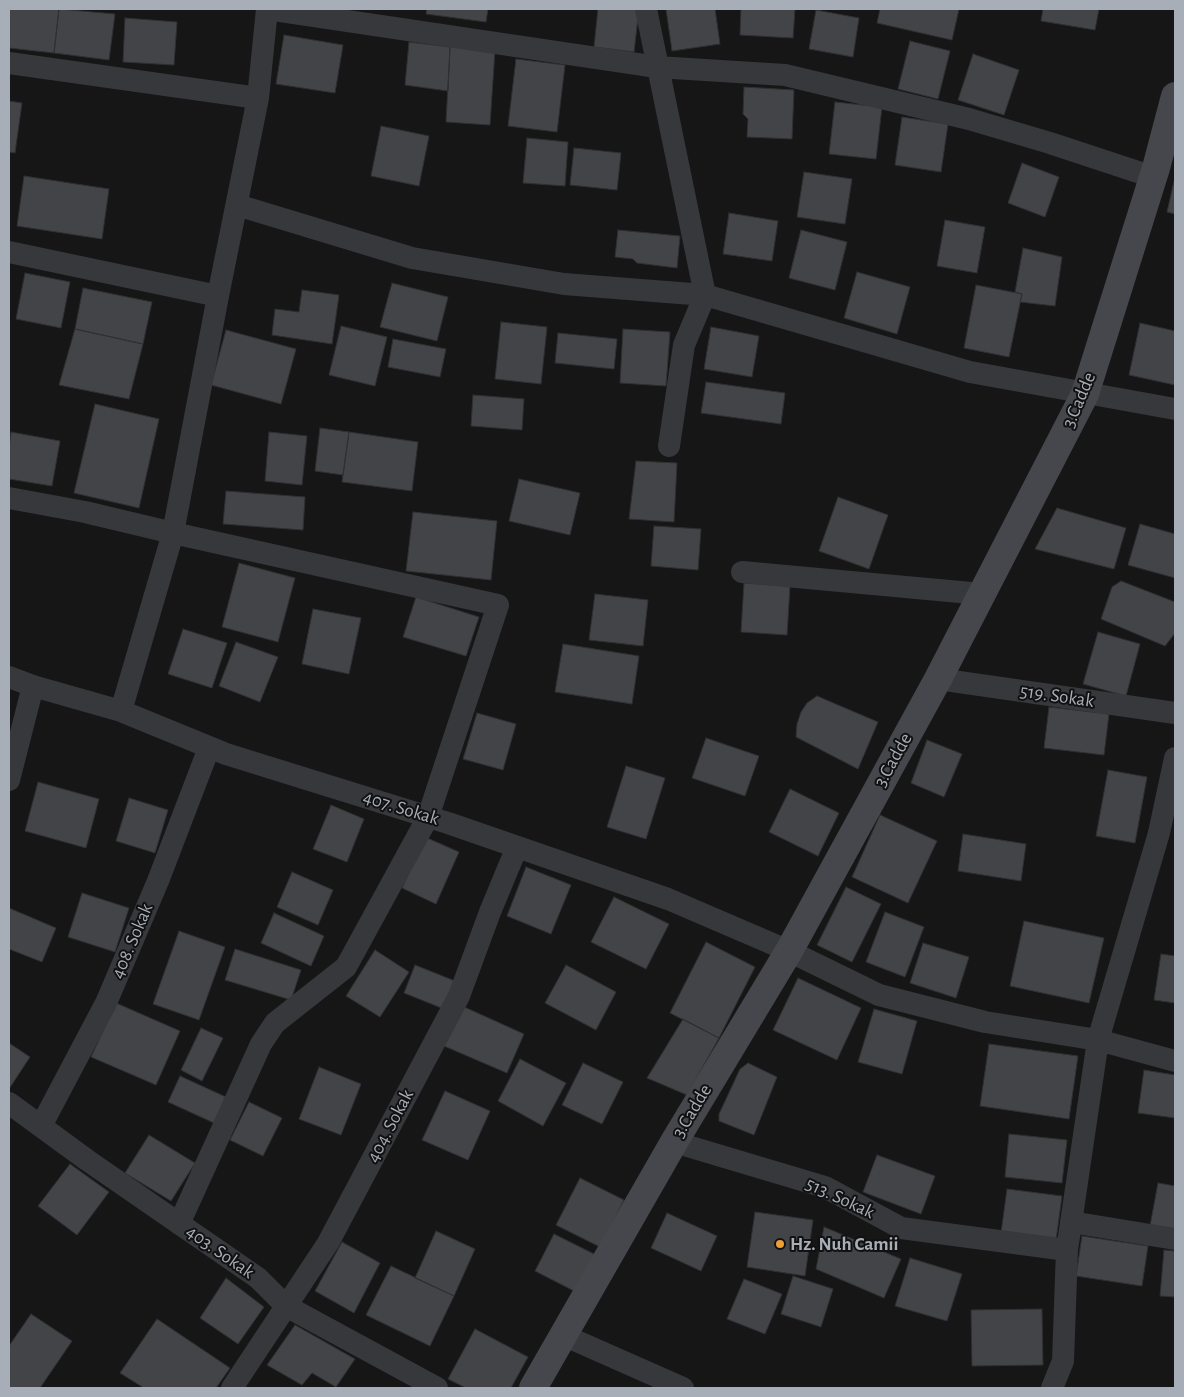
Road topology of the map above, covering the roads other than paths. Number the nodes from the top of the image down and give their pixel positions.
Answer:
1 (267, 9) edge
2 (646, 9) edge
3 (9, 63) edge
4 (656, 67) junction
5 (1175, 96) edge
6 (258, 98) junction
7 (1153, 178) junction
8 (237, 205) junction
9 (9, 252) edge
10 (705, 295) junction
11 (218, 296) junction
12 (1085, 394) junction
13 (1175, 409) edge
14 (669, 446) dead end
15 (9, 498) edge
16 (173, 534) junction
17 (742, 572) dead end
18 (982, 594) junction
19 (9, 677) edge
20 (938, 679) junction
21 (33, 686) junction
22 (121, 711) junction
23 (1175, 713) edge
24 (209, 748) junction
25 (1175, 758) edge
26 (9, 780) edge
27 (428, 817) junction
28 (1167, 835) edge
29 (517, 847) junction
30 (790, 951) junction
31 (1098, 1040) junction
32 (1175, 1061) edge
33 (9, 1103) edge
34 (40, 1126) junction
35 (674, 1142) junction
36 (1071, 1222) junction
37 (179, 1224) junction
38 (1175, 1239) edge
39 (1067, 1250) junction
40 (286, 1306) junction
41 (563, 1335) junction
42 (232, 1388) edge
43 (437, 1388) edge
44 (533, 1388) edge
45 (683, 1388) edge
46 (1052, 1388) edge

1 - 4 street
1 - 6 street
2 - 4 street
3 - 6 street
4 - 7 street
4 - 10 street
5 - 7 street, 3.Cadde
6 - 8 street
7 - 12 street, 3.Cadde
8 - 10 street
8 - 11 street
9 - 11 street
10 - 12 street
10 - 14 street
11 - 16 street
12 - 13 street
12 - 18 street, 3.Cadde
15 - 16 street
16 - 22 street
16 - 27 street
17 - 18 street
18 - 20 street, 3.Cadde
19 - 21 street, 407. Sokak
20 - 23 street, 519. Sokak
20 - 30 street, 3.Cadde
21 - 22 street, 407. Sokak
21 - 26 street
22 - 24 street, 407. Sokak
24 - 27 street, 407. Sokak
24 - 34 street, 408. Sokak
25 - 28 street
27 - 29 street, 407. Sokak
27 - 37 street
28 - 31 street
29 - 30 street, 407. Sokak
29 - 40 street, 404. Sokak
30 - 31 street, 407. Sokak
30 - 35 street, 3.Cadde
31 - 32 street, 407. Sokak
31 - 36 street
33 - 34 street, 403. Sokak
34 - 37 street, 403. Sokak
35 - 39 street, 513. Sokak
35 - 41 street, 3.Cadde
36 - 38 street
36 - 39 street
37 - 40 street, 403. Sokak
39 - 46 street
40 - 42 street, 404. Sokak
40 - 43 street, 403. Sokak
41 - 44 street, 3.Cadde
41 - 45 street

